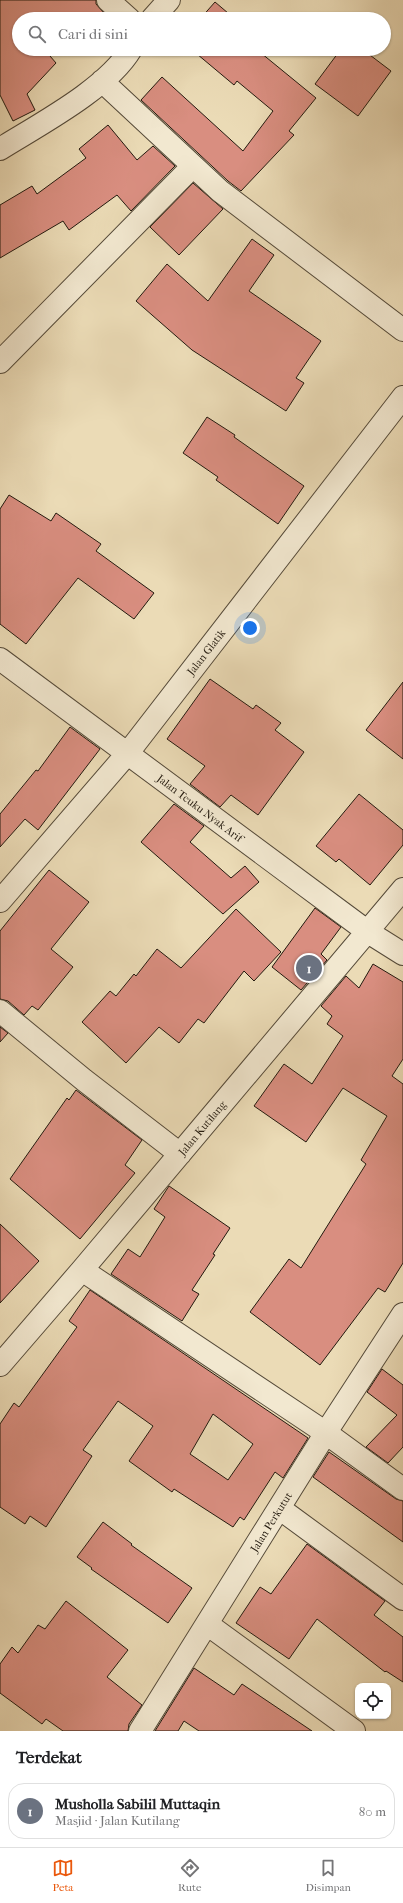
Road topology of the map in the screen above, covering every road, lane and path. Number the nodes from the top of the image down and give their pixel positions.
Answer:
1 (108, 0) edge
2 (169, 0) edge
3 (121, 12) edge
4 (158, 12) edge
5 (126, 56) edge
6 (102, 81) junction
7 (0, 149) edge
8 (193, 166) junction
9 (403, 330) edge
10 (0, 362) edge
11 (403, 397) edge
12 (0, 659) edge
13 (127, 754) junction
14 (403, 889) edge
15 (0, 901) edge
16 (368, 932) junction
17 (403, 954) edge
18 (0, 1011) edge
19 (180, 1154) junction
20 (82, 1270) junction
21 (403, 1314) edge
22 (0, 1365) edge
23 (326, 1433) junction
24 (403, 1489) edge
25 (279, 1508) junction
26 (403, 1599) edge
27 (207, 1624) junction
28 (140, 1731) edge
29 (354, 1731) edge

1 - 3 street
2 - 4 street
5 - 6 street
6 - 7 street
6 - 8 street
8 - 9 street
8 - 10 street
11 - 13 street, Jalan Glatik
12 - 13 street, Jalan Teuku Nyak Arif
13 - 15 street, Jalan Glatik
13 - 16 street, Jalan Teuku Nyak Arif
14 - 16 street, Jalan Kutilang
16 - 17 street, Jalan Teuku Nyak Arif
16 - 19 street, Jalan Kutilang
18 - 19 street
19 - 20 street, Jalan Kutilang
20 - 22 street, Jalan Kutilang
20 - 23 street
21 - 23 street, Jalan Perkutut
23 - 24 street
23 - 25 street, Jalan Perkutut
25 - 26 street
25 - 27 street, Jalan Perkutut
27 - 28 street, Jalan Perkutut
27 - 29 street

